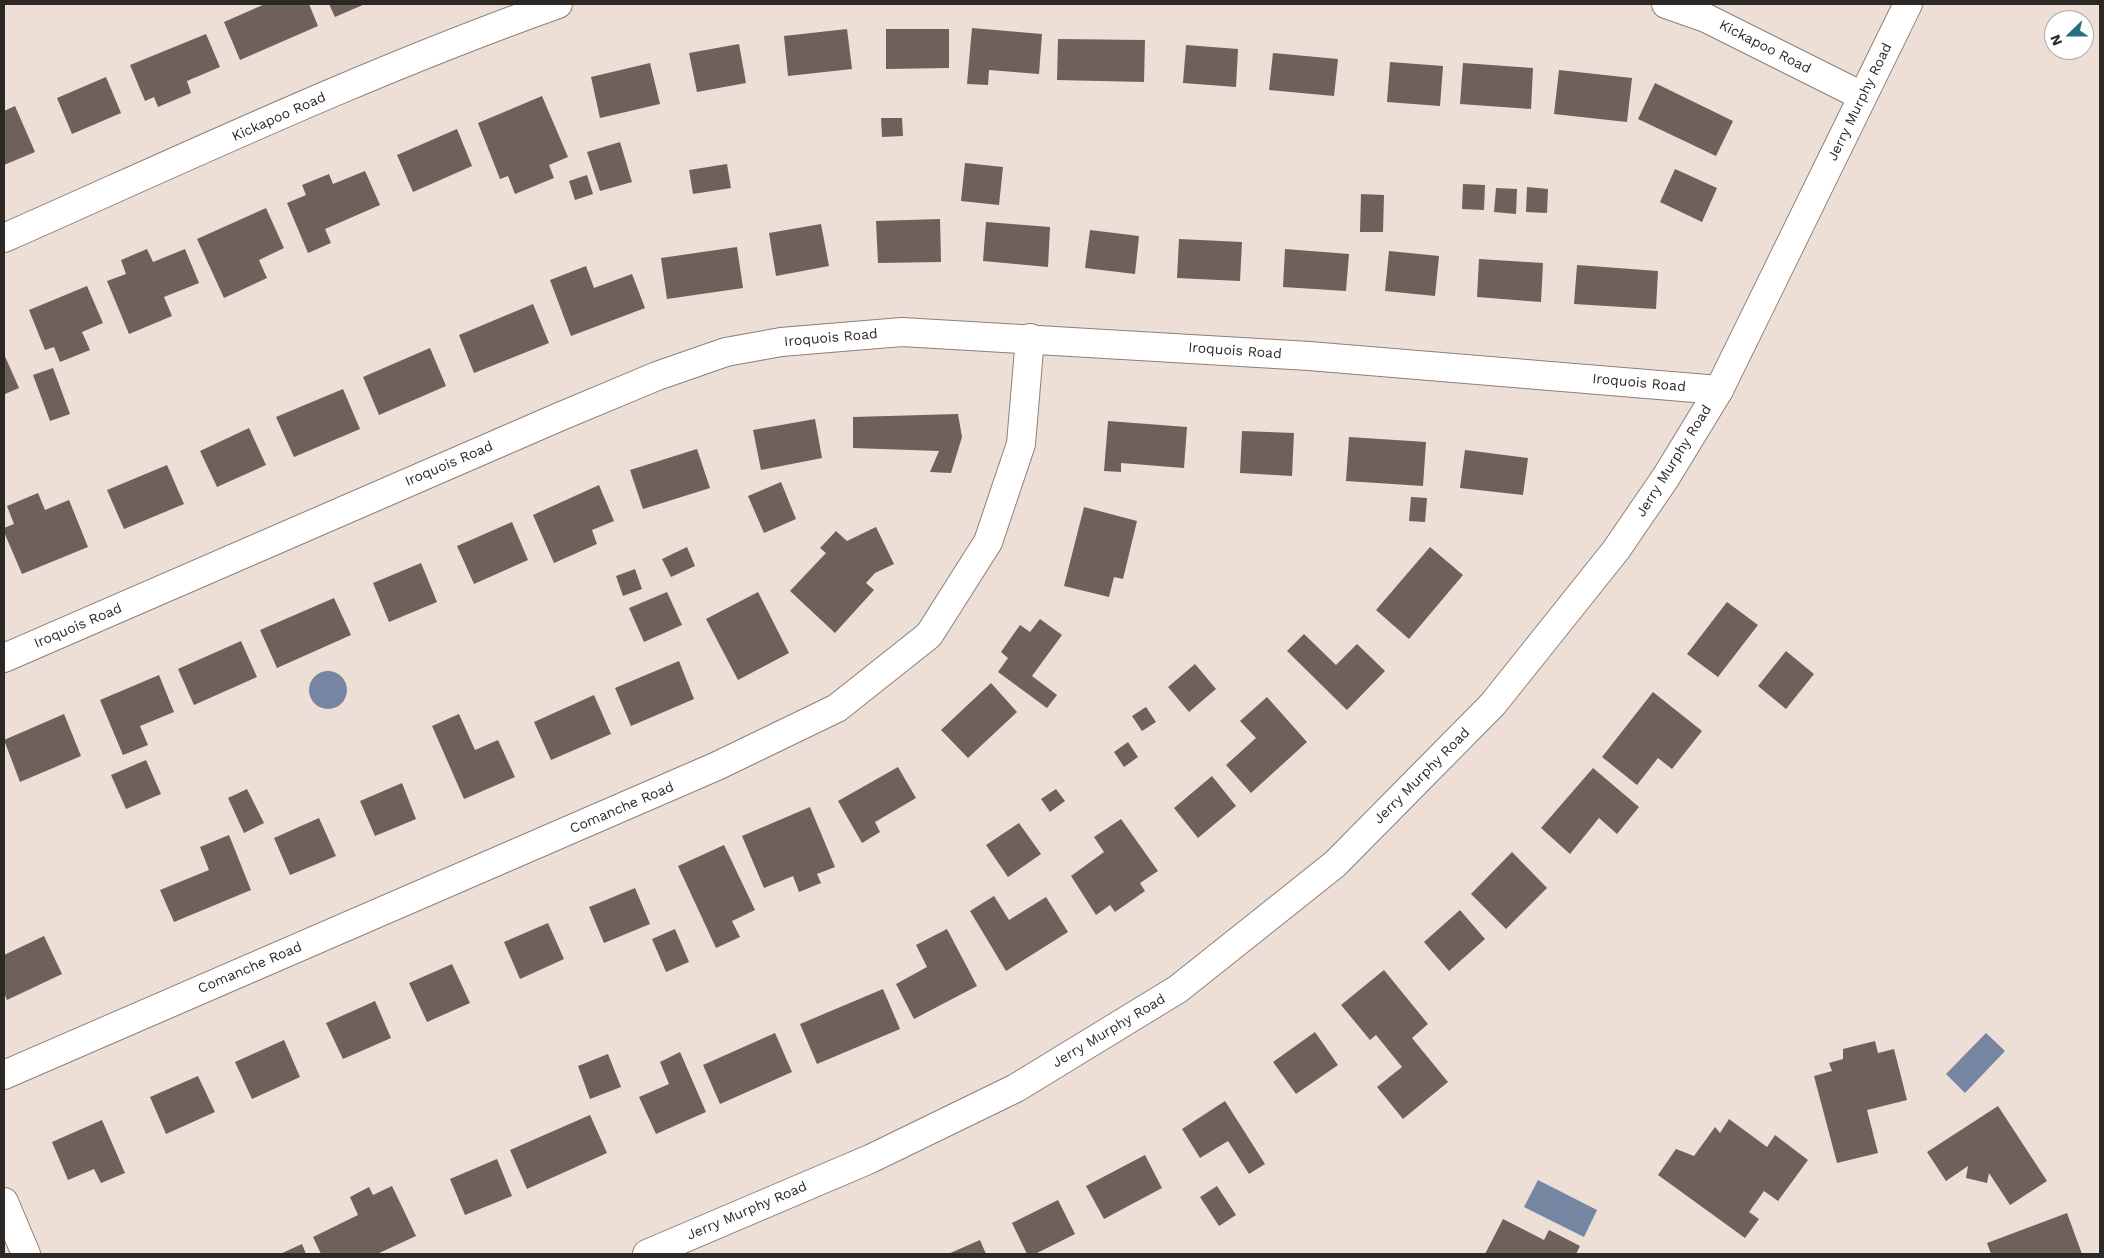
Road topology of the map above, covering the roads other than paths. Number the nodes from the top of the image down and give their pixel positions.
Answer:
1 (558, 4) edge
2 (1666, 4) edge
3 (1908, 4) edge
4 (1862, 96) junction
5 (4, 238) edge
6 (1030, 338) junction
7 (1719, 390) junction
8 (4, 658) edge
9 (4, 1075) edge
10 (4, 1202) edge
11 (26, 1254) edge
12 (646, 1254) edge

1 - 5 street, Kickapoo Road
2 - 4 street, Kickapoo Road
3 - 4 street, Jerry Murphy Road
4 - 7 street, Jerry Murphy Road
6 - 7 street, Iroquois Road
6 - 8 street, Iroquois Road
6 - 9 street, Comanche Road
7 - 12 street, Jerry Murphy Road
10 - 11 street

